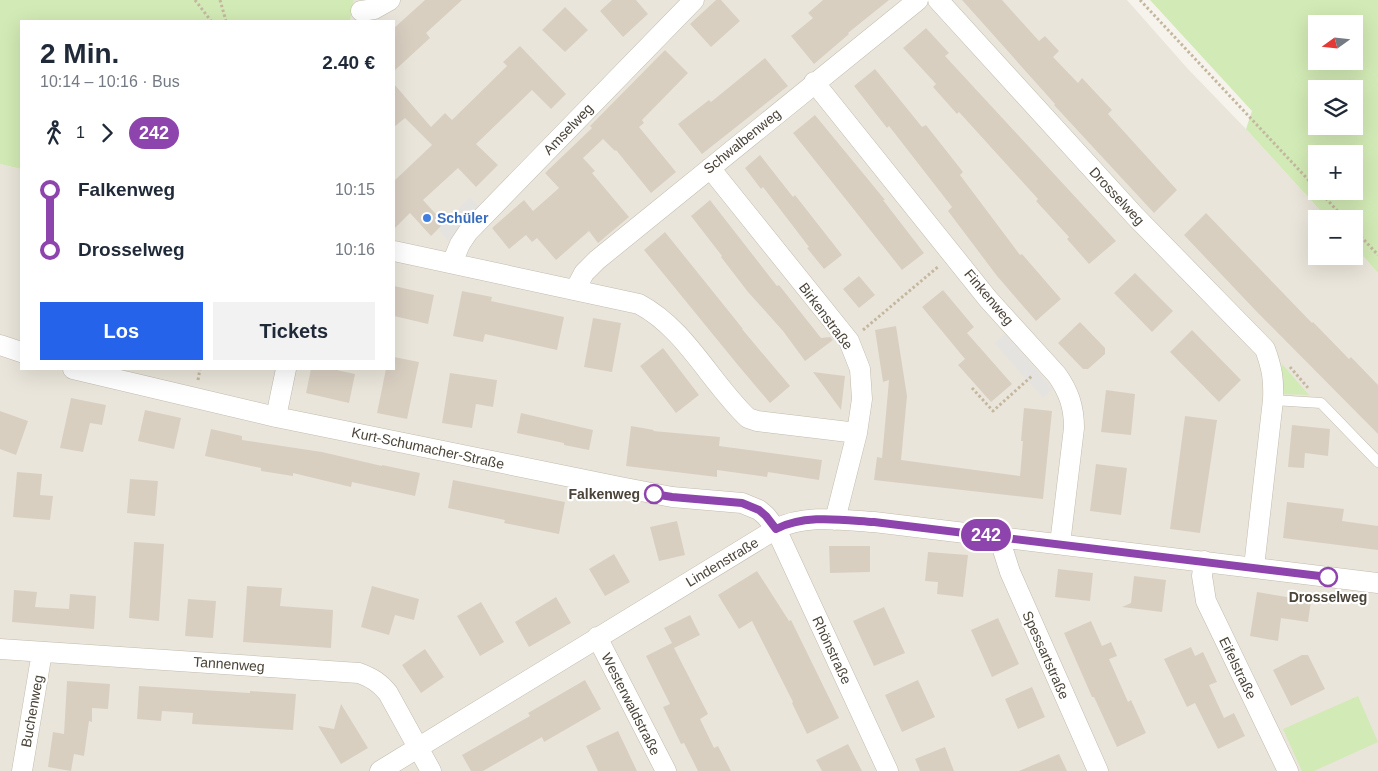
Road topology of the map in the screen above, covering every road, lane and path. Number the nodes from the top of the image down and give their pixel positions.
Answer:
1 (195, 0) edge
2 (220, 0) edge
3 (390, 0) edge
4 (694, 0) edge
5 (918, 0) edge
6 (938, 0) edge
7 (1140, 0) edge
8 (361, 11) edge
9 (210, 20) edge
10 (226, 20) edge
11 (814, 82) junction
12 (710, 168) junction
13 (1308, 179) edge
14 (1327, 200) edge
15 (1337, 210) edge
16 (1363, 238) edge
17 (395, 251) edge
18 (953, 254) junction
19 (1378, 254) edge
20 (452, 264) junction
21 (574, 290) junction
22 (849, 341) junction
23 (0, 345) edge
24 (1264, 349) junction
25 (20, 352) edge
26 (1047, 364) junction
27 (77, 370) edge
28 (286, 370) edge
29 (972, 388) dead end
30 (1273, 400) junction
31 (1321, 403) junction
32 (276, 417) junction
33 (857, 434) junction
34 (1378, 462) edge
35 (835, 520) junction
36 (776, 529) junction
37 (1002, 537) junction
38 (1060, 544) junction
39 (1204, 561) junction
40 (1254, 567) junction
41 (1378, 583) edge
42 (597, 637) junction
43 (0, 649) edge
44 (42, 652) junction
45 (418, 748) junction
46 (22, 771) edge
47 (380, 771) edge
48 (431, 771) edge
49 (666, 771) edge
50 (888, 771) edge
51 (1098, 771) edge
52 (1288, 771) edge

1 - 9 path
2 - 10 path
3 - 8 street
4 - 20 street, Amselweg
5 - 11 street, Schwalbenweg
6 - 24 street, Drosselweg
7 - 13 path
11 - 12 street, Schwalbenweg
11 - 18 street, Finkenweg
12 - 21 street, Schwalbenweg
12 - 22 street, Birkenstraße
14 - 15 path
16 - 19 path
17 - 20 street
18 - 22 path
18 - 26 street, Finkenweg
20 - 21 street
21 - 33 street
22 - 33 street, Birkenstraße
23 - 25 street
24 - 30 street, Drosselweg
24 - 31 path
26 - 29 path
26 - 38 street, Finkenweg
27 - 32 street, Kurt-Schumacher-Straße
28 - 32 street
30 - 31 lane
30 - 40 street, Drosselweg
31 - 34 lane
32 - 36 street, Kurt-Schumacher-Straße
33 - 35 street, Birkenstraße
35 - 36 street, Lindenstraße
35 - 37 street, Lindenstraße
36 - 42 street, Lindenstraße
36 - 50 street, Rhönstraße
37 - 38 street, Lindenstraße
37 - 51 street, Spessartstraße
38 - 39 street, Lindenstraße
39 - 40 street, Lindenstraße
39 - 52 street, Eifelstraße
40 - 41 street, Lindenstraße
42 - 45 street, Lindenstraße
42 - 49 street, Westerwaldstraße
43 - 44 street, Tannenweg
44 - 45 street, Tannenweg
44 - 46 street, Buchenweg
45 - 47 street, Lindenstraße
45 - 48 street, Tannenweg

